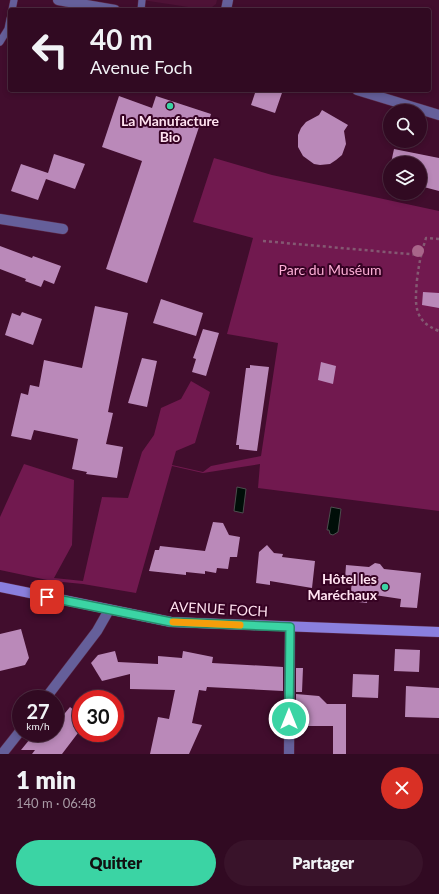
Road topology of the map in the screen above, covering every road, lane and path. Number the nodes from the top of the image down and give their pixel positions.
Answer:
1 (58, 0) edge
2 (104, 8) edge
3 (8, 29) edge
4 (0, 42) edge
5 (364, 92) edge
6 (439, 115) edge
7 (0, 219) edge
8 (63, 229) dead end
9 (439, 239) edge
10 (263, 241) dead end
11 (420, 255) junction
12 (439, 331) edge
13 (0, 587) edge
14 (109, 610) junction
15 (290, 627) junction
16 (439, 632) edge
17 (52, 690) edge
18 (12, 741) edge
19 (289, 752) edge
20 (2, 754) edge

1 - 2 street
3 - 4 lane
5 - 6 street
7 - 8 street
9 - 11 path
10 - 11 path
11 - 12 path
13 - 14 main road, AVENUE FOCH
14 - 15 main road, AVENUE FOCH
14 - 17 street
15 - 16 main road, AVENUE FOCH
15 - 19 street
18 - 20 street

